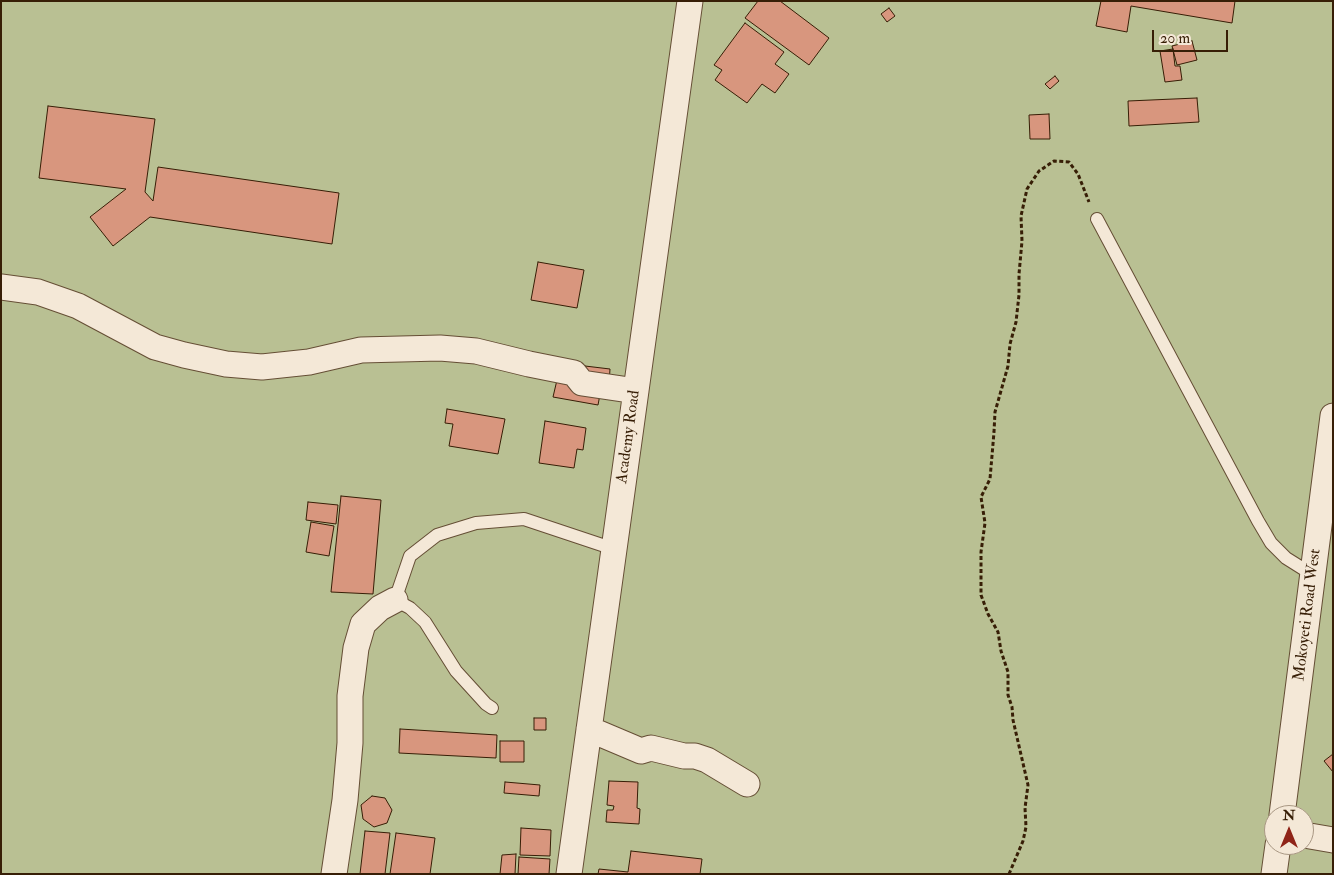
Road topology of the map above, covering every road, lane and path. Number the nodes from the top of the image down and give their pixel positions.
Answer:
1 (690, 1) edge
2 (1097, 219) joint
3 (1, 287) edge
4 (636, 391) junction
5 (1333, 416) edge
6 (614, 549) junction
7 (1313, 576) junction
8 (395, 600) junction
9 (492, 708) dead end
10 (589, 729) junction
11 (747, 784) dead end
12 (1283, 805) edge
13 (1314, 837) edge
14 (1333, 840) edge
15 (1277, 855) edge
16 (334, 874) edge
17 (569, 874) edge
18 (1009, 874) edge
19 (1274, 874) edge

1 - 4 street, Academy Road
2 - 7 lane
2 - 18 path
3 - 4 street
4 - 6 street, Academy Road
5 - 7 street, Mokoyeti Road West
6 - 8 lane
6 - 10 street, Academy Road
7 - 12 street, Mokoyeti Road West
8 - 9 lane
8 - 16 street
10 - 11 street
10 - 17 street, Academy Road
13 - 14 street
15 - 19 street

